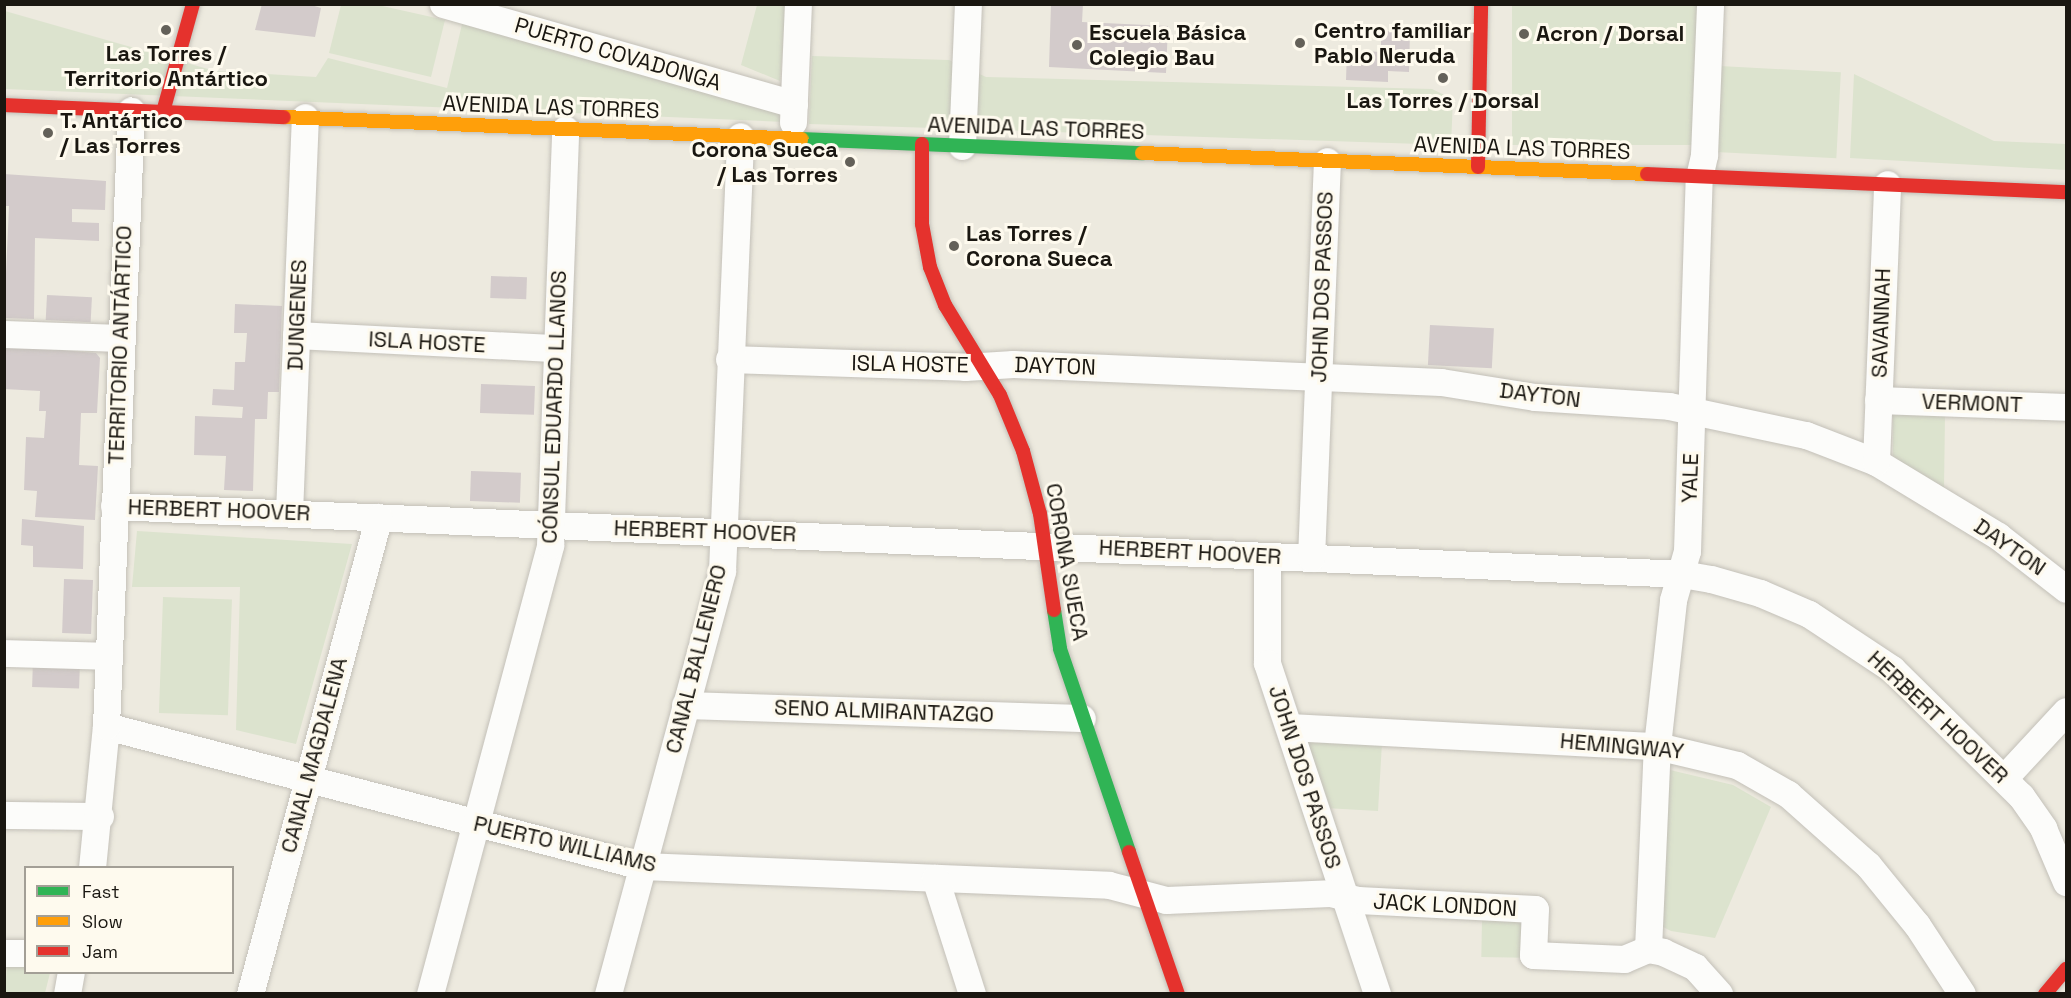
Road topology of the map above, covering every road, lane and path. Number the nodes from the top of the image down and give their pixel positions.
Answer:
1 (193, 4) edge
2 (442, 4) edge
3 (798, 4) edge
4 (968, 4) edge
5 (1481, 4) edge
6 (1710, 4) edge
7 (794, 104) junction
8 (4, 105) edge
9 (130, 111) junction
10 (163, 112) junction
11 (305, 117) junction
12 (565, 129) junction
13 (740, 136) junction
14 (793, 138) junction
15 (922, 144) junction
16 (962, 146) junction
17 (1327, 161) junction
18 (1478, 167) junction
19 (1699, 177) junction
20 (1887, 184) junction
21 (2067, 192) edge
22 (4, 334) edge
23 (296, 335) junction
24 (121, 338) junction
25 (557, 348) junction
26 (729, 359) junction
27 (984, 366) junction
28 (1318, 376) junction
29 (1878, 400) junction
30 (2067, 407) edge
31 (1692, 411) junction
32 (1876, 462) junction
33 (114, 506) junction
34 (289, 513) junction
35 (379, 517) junction
36 (551, 524) junction
37 (722, 531) junction
38 (1045, 546) junction
39 (1267, 556) junction
40 (1311, 558) junction
41 (1682, 574) junction
42 (2062, 581) edge
43 (4, 653) edge
44 (109, 656) junction
45 (685, 705) junction
46 (2067, 711) edge
47 (1082, 718) junction
48 (106, 726) junction
49 (1289, 727) junction
50 (1657, 746) junction
51 (2004, 778) junction
52 (308, 779) junction
53 (4, 814) edge
54 (100, 816) junction
55 (477, 823) junction
56 (93, 866) edge
57 (642, 867) junction
58 (935, 878) junction
59 (2067, 882) edge
60 (1143, 893) junction
61 (1344, 896) junction
62 (1648, 949) junction
63 (4, 953) edge
64 (24, 953) edge
65 (2067, 969) edge
66 (71, 974) edge
67 (67, 993) edge
68 (250, 993) edge
69 (430, 993) edge
70 (608, 993) edge
71 (972, 993) edge
72 (1178, 993) edge
73 (1377, 993) edge
74 (1719, 993) edge
75 (1962, 993) edge
76 (2045, 993) edge

1 - 10 main road
2 - 7 street, PUERTO COVADONGA
3 - 7 street
4 - 16 street
5 - 18 main road
6 - 19 street, YALE
7 - 14 street
8 - 9 main road, AVENIDA LAS TORRES
9 - 10 main road, AVENIDA LAS TORRES
9 - 24 street, TERRITORIO ANTÁRTICO
10 - 11 main road, AVENIDA LAS TORRES
11 - 12 main road, AVENIDA LAS TORRES
11 - 23 street, DUNGENES
12 - 13 main road, AVENIDA LAS TORRES
12 - 25 street, CÓNSUL EDUARDO LLANOS
13 - 14 main road, AVENIDA LAS TORRES
13 - 26 street, CANAL BALLENERO
14 - 15 main road, AVENIDA LAS TORRES
15 - 16 main road, AVENIDA LAS TORRES
15 - 27 main road, CORONA SUECA
16 - 17 main road, AVENIDA LAS TORRES
17 - 18 main road, AVENIDA LAS TORRES
17 - 28 street, JOHN DOS PASSOS
18 - 19 main road, AVENIDA LAS TORRES
19 - 20 main road, AVENIDA LAS TORRES
19 - 31 street, YALE
20 - 21 main road, AVENIDA LAS TORRES
20 - 29 street, SAVANNAH
22 - 24 street
23 - 25 street, ISLA HOSTE
23 - 34 street, DUNGENES
24 - 33 street, TERRITORIO ANTÁRTICO
25 - 36 street, CÓNSUL EDUARDO LLANOS
26 - 27 street, ISLA HOSTE
26 - 37 street, CANAL BALLENERO
27 - 28 street, DAYTON
27 - 38 main road, CORONA SUECA
28 - 31 street, DAYTON
28 - 40 street, JOHN DOS PASSOS
29 - 30 street, VERMONT
29 - 32 street, SAVANNAH
31 - 32 street, DAYTON
31 - 41 street, YALE
32 - 42 street, DAYTON
33 - 34 street, HERBERT HOOVER
33 - 44 street, TERRITORIO ANTÁRTICO
34 - 35 street, HERBERT HOOVER
35 - 36 street, HERBERT HOOVER
35 - 52 street, CANAL MAGDALENA
36 - 37 street, HERBERT HOOVER
36 - 55 street, CÓNSUL EDUARDO LLANOS
37 - 38 street, HERBERT HOOVER
37 - 45 street, CANAL BALLENERO
38 - 39 street, HERBERT HOOVER
38 - 47 main road, CORONA SUECA
39 - 40 street, HERBERT HOOVER
39 - 49 street, JOHN DOS PASSOS
40 - 41 street, HERBERT HOOVER
41 - 50 street, YALE
41 - 51 street, HERBERT HOOVER
43 - 44 street
44 - 48 street, TERRITORIO ANTÁRTICO
45 - 47 street, SENO ALMIRANTAZGO
45 - 57 street, CANAL BALLENERO
46 - 51 street
47 - 60 main road, CORONA SUECA
48 - 52 street, PUERTO WILLIAMS
48 - 54 street, TERRITORIO ANTÁRTICO
49 - 50 street, HEMINGWAY
49 - 61 street, JOHN DOS PASSOS
50 - 62 street, YALE
50 - 75 street, HEMINGWAY
51 - 59 street, HERBERT HOOVER
52 - 55 street, PUERTO WILLIAMS
52 - 68 street, CANAL MAGDALENA
53 - 54 street
54 - 56 street, TERRITORIO ANTÁRTICO
55 - 57 street, PUERTO WILLIAMS
55 - 69 street, CÓNSUL EDUARDO LLANOS
57 - 58 street, PUERTO WILLIAMS
57 - 70 street, CANAL BALLENERO
58 - 60 street, PUERTO WILLIAMS
58 - 71 street
60 - 61 street, JACK LONDON
60 - 72 main road, CORONA SUECA
61 - 62 street, JACK LONDON
61 - 73 street, JOHN DOS PASSOS
62 - 74 street
63 - 64 street
65 - 76 main road
66 - 67 street

